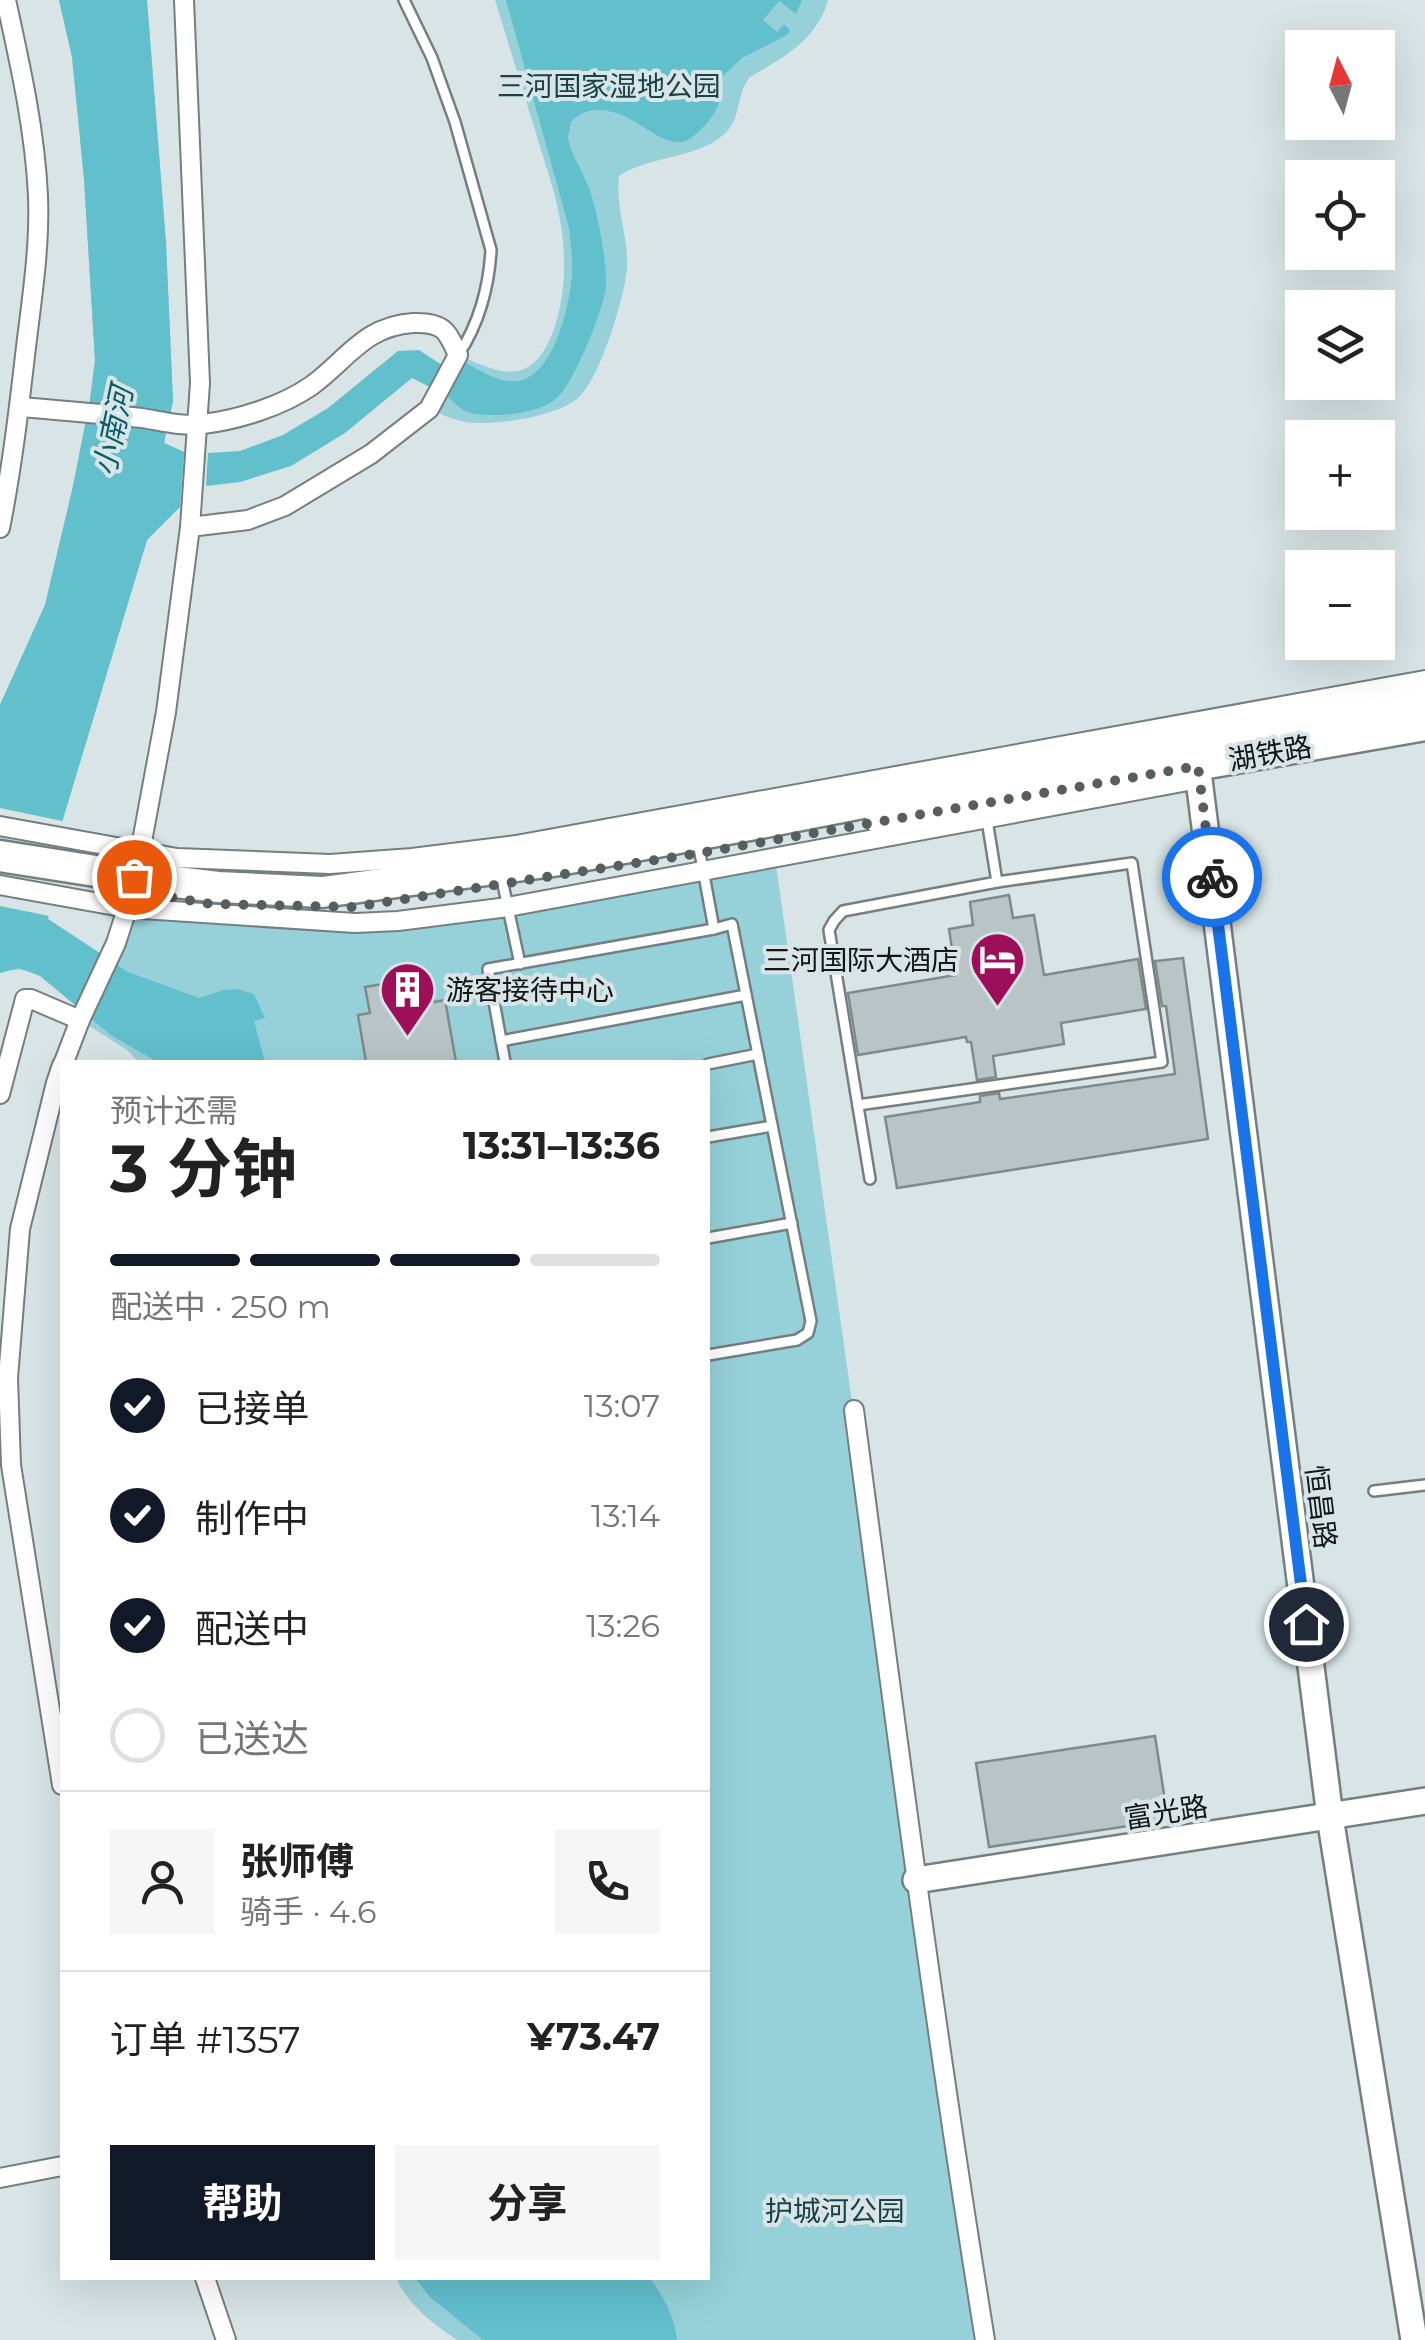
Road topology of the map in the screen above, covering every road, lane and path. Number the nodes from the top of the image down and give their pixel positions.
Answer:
1 (6, 0) edge
2 (184, 0) edge
3 (404, 0) edge
4 (458, 354) junction
5 (19, 407) junction
6 (199, 425) junction
7 (190, 527) junction
8 (0, 528) edge
9 (1425, 680) edge
10 (1425, 697) edge
11 (1425, 725) edge
12 (1425, 739) edge
13 (1197, 761) junction
14 (986, 810) junction
15 (0, 826) edge
16 (700, 853) junction
17 (0, 856) edge
18 (0, 868) edge
19 (60, 869) junction
20 (133, 882) junction
21 (996, 882) junction
22 (0, 885) edge
23 (503, 886) junction
24 (714, 929) junction
25 (520, 964) junction
26 (746, 995) junction
27 (80, 1020) junction
28 (501, 1041) junction
29 (758, 1054) junction
30 (65, 1060) edge
31 (505, 1060) edge
32 (710, 1064) edge
33 (60, 1072) edge
34 (0, 1094) edge
35 (858, 1105) junction
36 (772, 1126) junction
37 (710, 1137) edge
38 (870, 1178) dead end
39 (792, 1223) junction
40 (710, 1238) edge
41 (710, 1356) edge
42 (854, 1410) dead end
43 (1425, 1484) edge
44 (1374, 1491) dead end
45 (60, 1774) edge
46 (1425, 1801) edge
47 (1330, 1816) junction
48 (916, 1880) junction
49 (60, 2166) edge
50 (0, 2178) edge
51 (206, 2280) edge
52 (226, 2340) edge
53 (985, 2340) edge
54 (1414, 2340) edge

1 - 5 street
2 - 6 street
3 - 4 lane
4 - 6 street
4 - 7 street
5 - 6 street
5 - 8 street
6 - 7 street
7 - 20 street
9 - 20 street
10 - 13 main road, 湖铁路
11 - 13 main road, 湖铁路
12 - 13 street
13 - 14 main road, 湖铁路
13 - 16 main road, 湖铁路
13 - 47 street, 恒昌路
14 - 16 main road, 湖铁路
14 - 21 lane
15 - 19 street
16 - 23 main road, 湖铁路
16 - 24 lane
17 - 19 main road
18 - 19 main road
19 - 20 main road, 湖铁路
19 - 20 street
19 - 22 street
20 - 23 main road, 湖铁路
20 - 27 street
21 - 35 lane
21 - 35 lane
23 - 25 lane
24 - 25 lane
24 - 26 lane
25 - 28 lane
26 - 28 lane
26 - 29 lane
27 - 30 street
27 - 34 street
28 - 31 lane
29 - 32 lane
29 - 36 lane
33 - 45 street
35 - 38 lane
36 - 37 lane
36 - 39 lane
39 - 40 lane
39 - 41 lane
42 - 48 street
43 - 44 lane
46 - 47 street, 富光路
47 - 48 street, 富光路
47 - 54 street, 恒昌路
48 - 53 street
49 - 50 street
51 - 52 street

